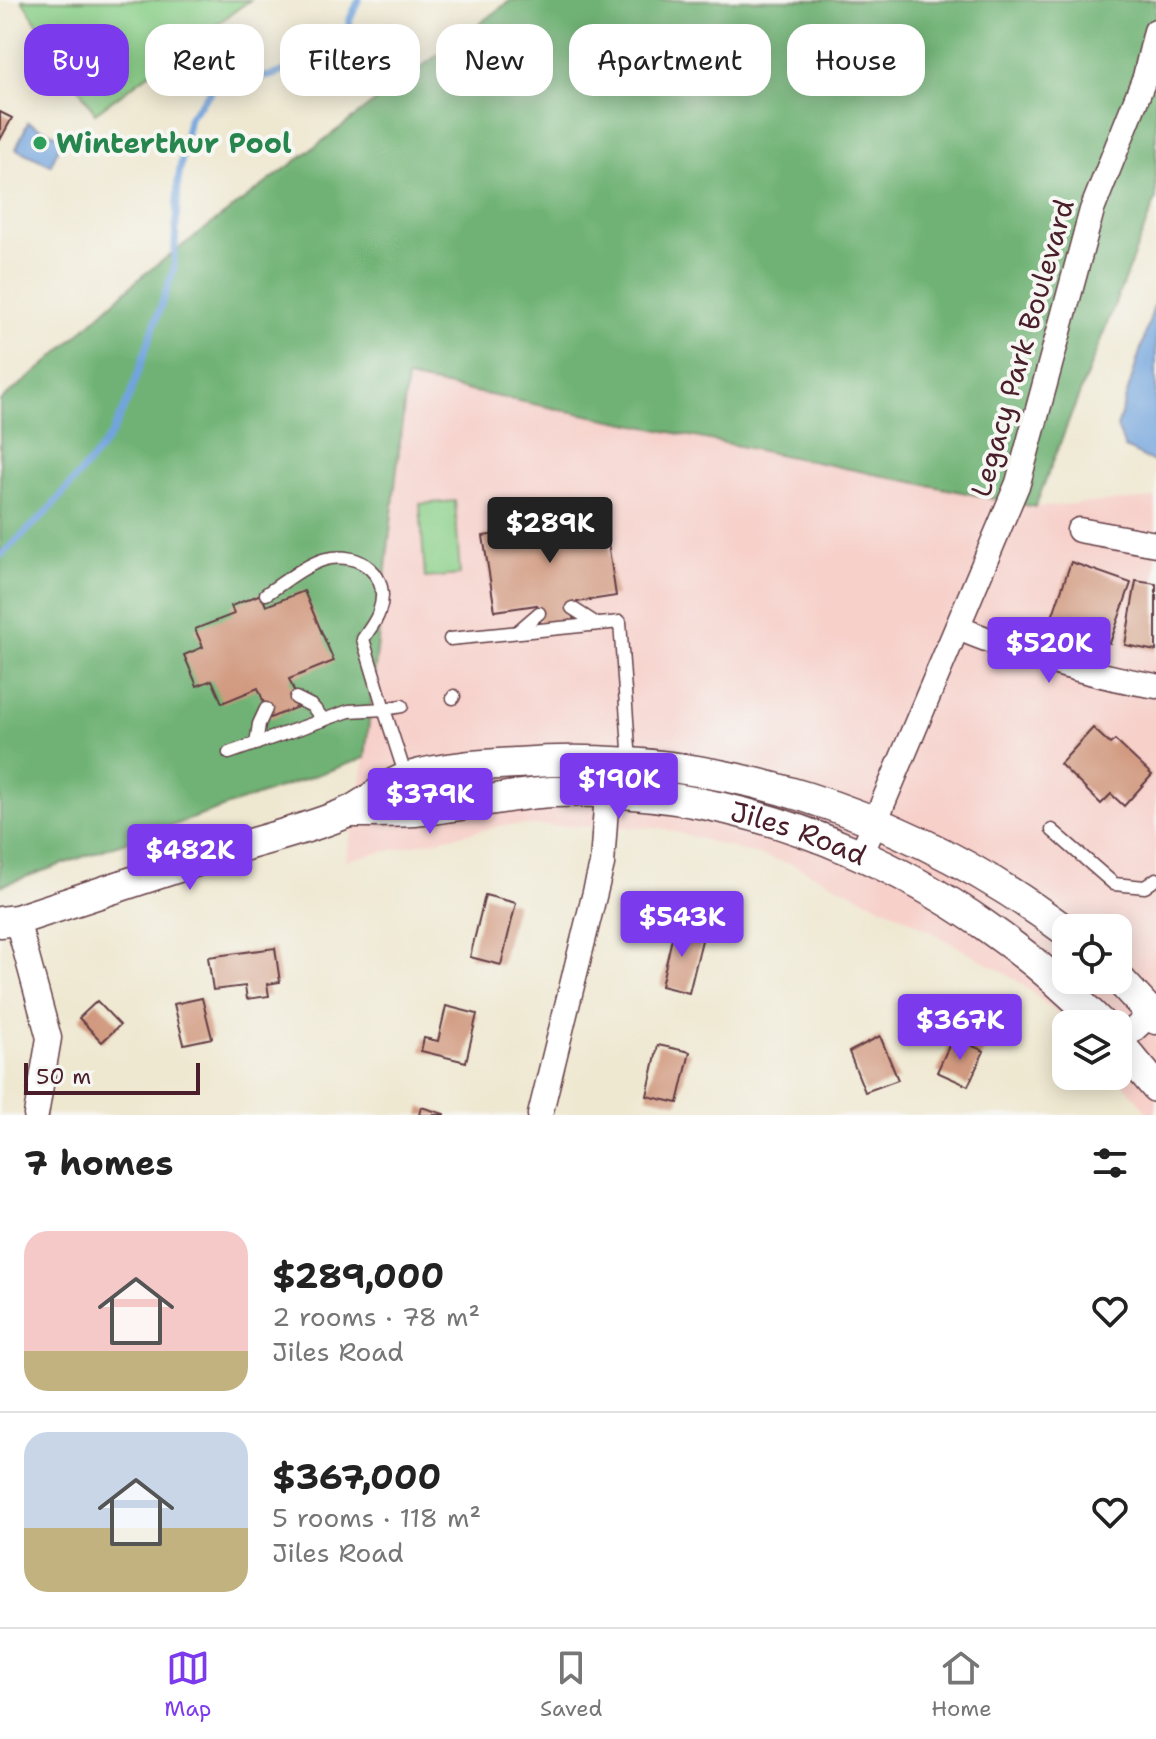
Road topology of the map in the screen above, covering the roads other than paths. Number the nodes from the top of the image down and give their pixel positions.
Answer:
1 (1156, 31) edge
2 (1079, 530) dead end
3 (1156, 544) edge
4 (266, 594) dead end
5 (572, 608) dead end
6 (539, 613) dead end
7 (597, 624) junction
8 (958, 628) junction
9 (517, 632) junction
10 (450, 639) dead end
11 (1156, 686) edge
12 (296, 698) dead end
13 (402, 706) dead end
14 (266, 709) dead end
15 (384, 709) junction
16 (324, 720) junction
17 (256, 744) junction
18 (229, 753) dead end
19 (630, 762) junction
20 (407, 777) junction
21 (607, 793) junction
22 (347, 812) junction
23 (875, 822) junction
24 (1052, 830) dead end
25 (861, 855) junction
26 (1156, 879) edge
27 (1052, 920) edge
28 (6, 924) edge
29 (1132, 992) edge
30 (1086, 1010) edge
31 (1154, 1014) edge
32 (1132, 1026) edge
33 (1132, 1059) edge
34 (1156, 1087) edge
35 (36, 1115) edge
36 (540, 1115) edge

1 - 8 street, Legacy Park Boulevard
2 - 3 street
4 - 15 lane
5 - 7 lane
6 - 9 lane
7 - 9 lane
7 - 19 lane
8 - 11 street
8 - 23 street, Legacy Park Boulevard
9 - 10 lane
12 - 16 lane
13 - 15 lane
14 - 17 lane
15 - 16 lane
15 - 20 lane
16 - 17 lane
17 - 18 lane
19 - 20 street, Jiles Road
19 - 23 street, Jiles Road
20 - 22 street, Jiles Road
21 - 22 street, Jiles Road
21 - 25 street, Jiles Road
21 - 36 street
22 - 28 street, Jiles Road
23 - 25 street, Legacy Park Boulevard
23 - 27 street, Jiles Road
24 - 26 lane
25 - 30 street, Jiles Road
28 - 35 street
29 - 31 street
31 - 32 street
33 - 34 street, Jiles Road

